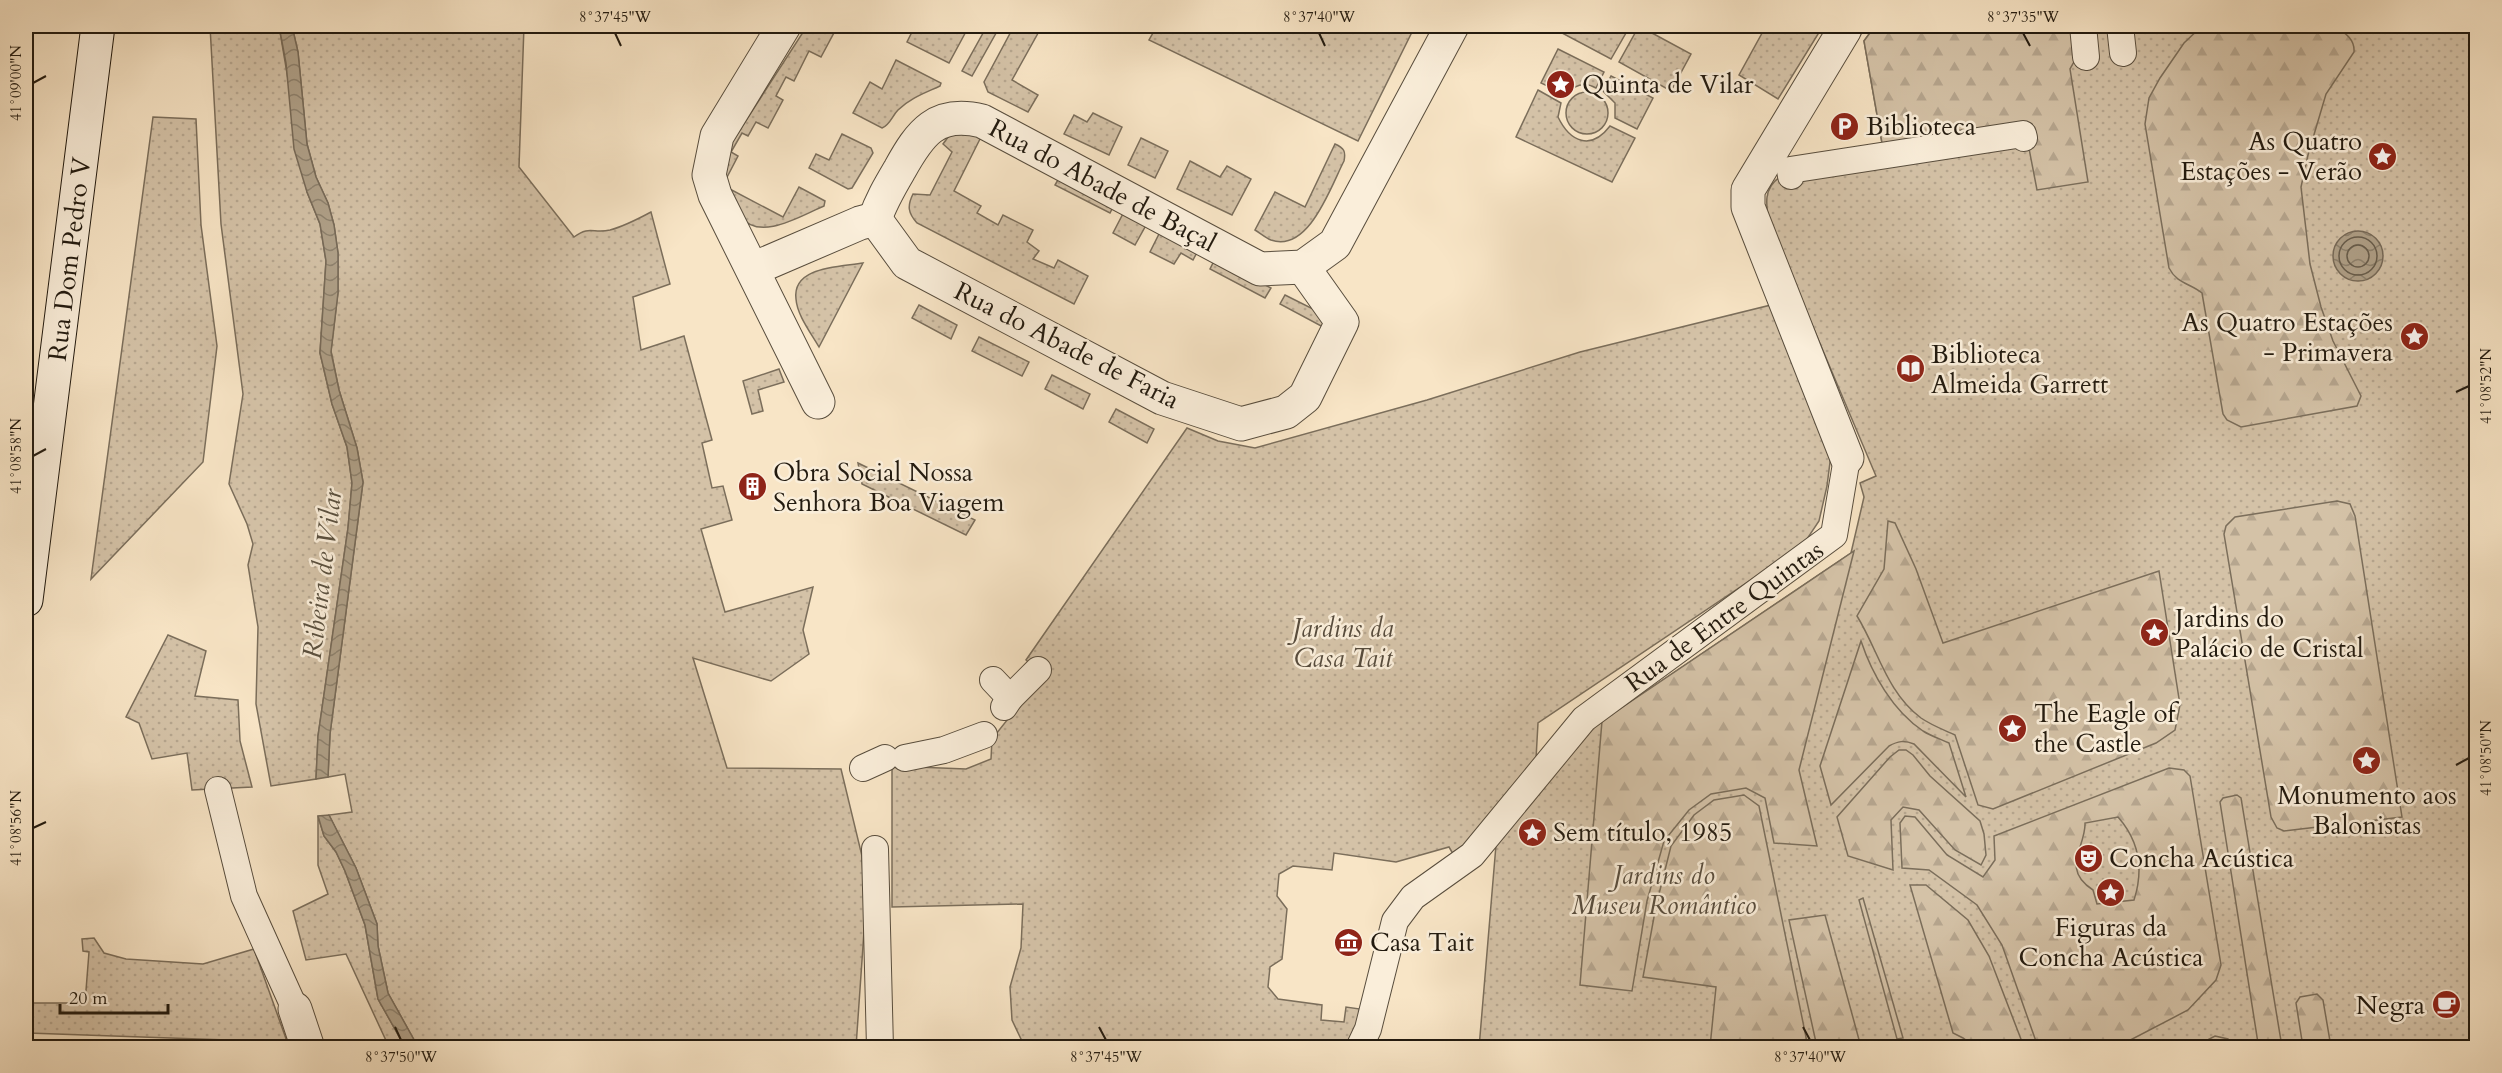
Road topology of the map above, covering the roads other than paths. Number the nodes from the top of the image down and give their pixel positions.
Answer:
1 (98, 26) edge
2 (784, 26) edge
3 (1452, 26) edge
4 (1845, 26) edge
5 (2082, 26) edge
6 (2120, 26) edge
7 (2124, 53) dead end
8 (2086, 57) dead end
9 (2024, 138) dead end
10 (1791, 176) dead end
11 (875, 219) junction
12 (1303, 267) junction
13 (753, 269) junction
14 (818, 402) dead end
15 (1847, 458) joint
16 (26, 600) edge
17 (1038, 670) dead end
18 (993, 680) dead end
19 (984, 735) dead end
20 (884, 761) dead end
21 (218, 790) dead end
22 (875, 849) dead end
23 (295, 1009) joint
24 (308, 1047) edge
25 (880, 1047) edge
26 (1359, 1047) edge

1 - 16 street, Rua Dom Pedro V
2 - 13 street
3 - 12 street
4 - 15 street, Rua de Entre Quintas
5 - 8 street
6 - 7 street
9 - 10 street
11 - 12 street, Rua do Abade de Baçal
11 - 12 street, Rua do Abade de Faria
11 - 13 street
13 - 14 street
15 - 26 street, Rua de Entre Quintas
17 - 18 street
19 - 20 street
21 - 23 street
22 - 25 street
23 - 24 street

